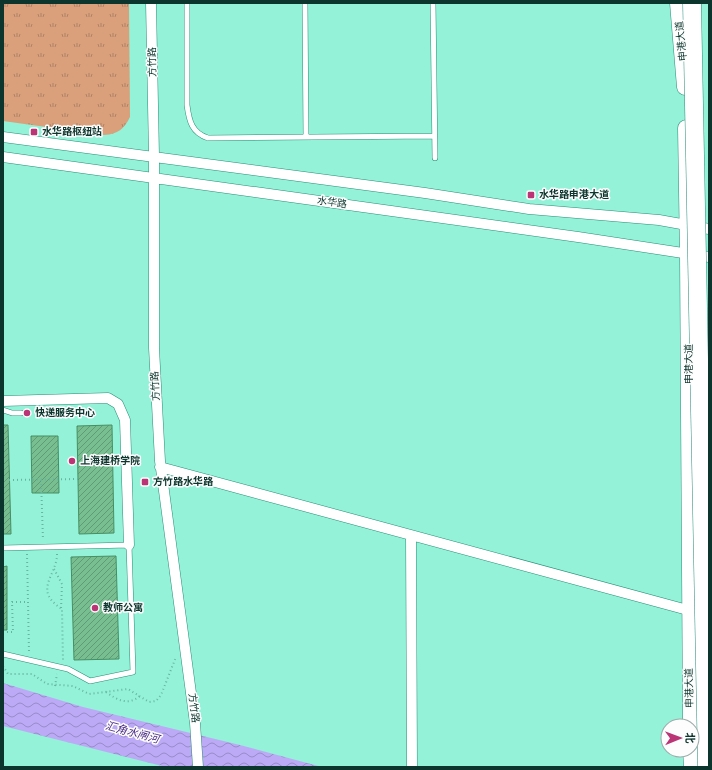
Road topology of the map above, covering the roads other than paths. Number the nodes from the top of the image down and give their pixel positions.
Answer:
1 (151, 3) edge
2 (187, 3) edge
3 (305, 3) edge
4 (433, 3) edge
5 (678, 3) edge
6 (692, 3) edge
7 (435, 136) junction
8 (3, 137) edge
9 (306, 138) junction
10 (154, 156) junction
11 (3, 157) edge
12 (435, 158) dead end
13 (153, 177) junction
14 (687, 225) junction
15 (709, 229) edge
16 (688, 254) junction
17 (709, 257) edge
18 (3, 400) edge
19 (3, 410) edge
20 (21, 413) dead end
21 (160, 466) junction
22 (411, 536) junction
23 (129, 545) junction
24 (3, 548) edge
25 (690, 610) junction
26 (709, 616) edge
27 (3, 654) edge
28 (691, 718) edge
29 (198, 767) edge
30 (412, 767) edge
31 (707, 767) edge

1 - 10 street, 方竹路
2 - 9 lane
3 - 9 lane
4 - 7 lane
5 - 14 main road, 申港大道
6 - 31 highway, bridge
7 - 9 lane
7 - 12 lane
8 - 10 street
10 - 13 street, 方竹路
10 - 14 street
11 - 13 street, 水华路
13 - 16 street, 水华路
13 - 21 street, 方竹路
14 - 15 street
14 - 16 main road, 申港大道
16 - 17 street, 水华路
16 - 25 main road, 申港大道
18 - 23 street
19 - 20 lane
21 - 22 street
21 - 29 street, 方竹路
22 - 25 street
22 - 30 street
23 - 24 lane
23 - 27 lane
25 - 26 street
25 - 28 main road, 申港大道

